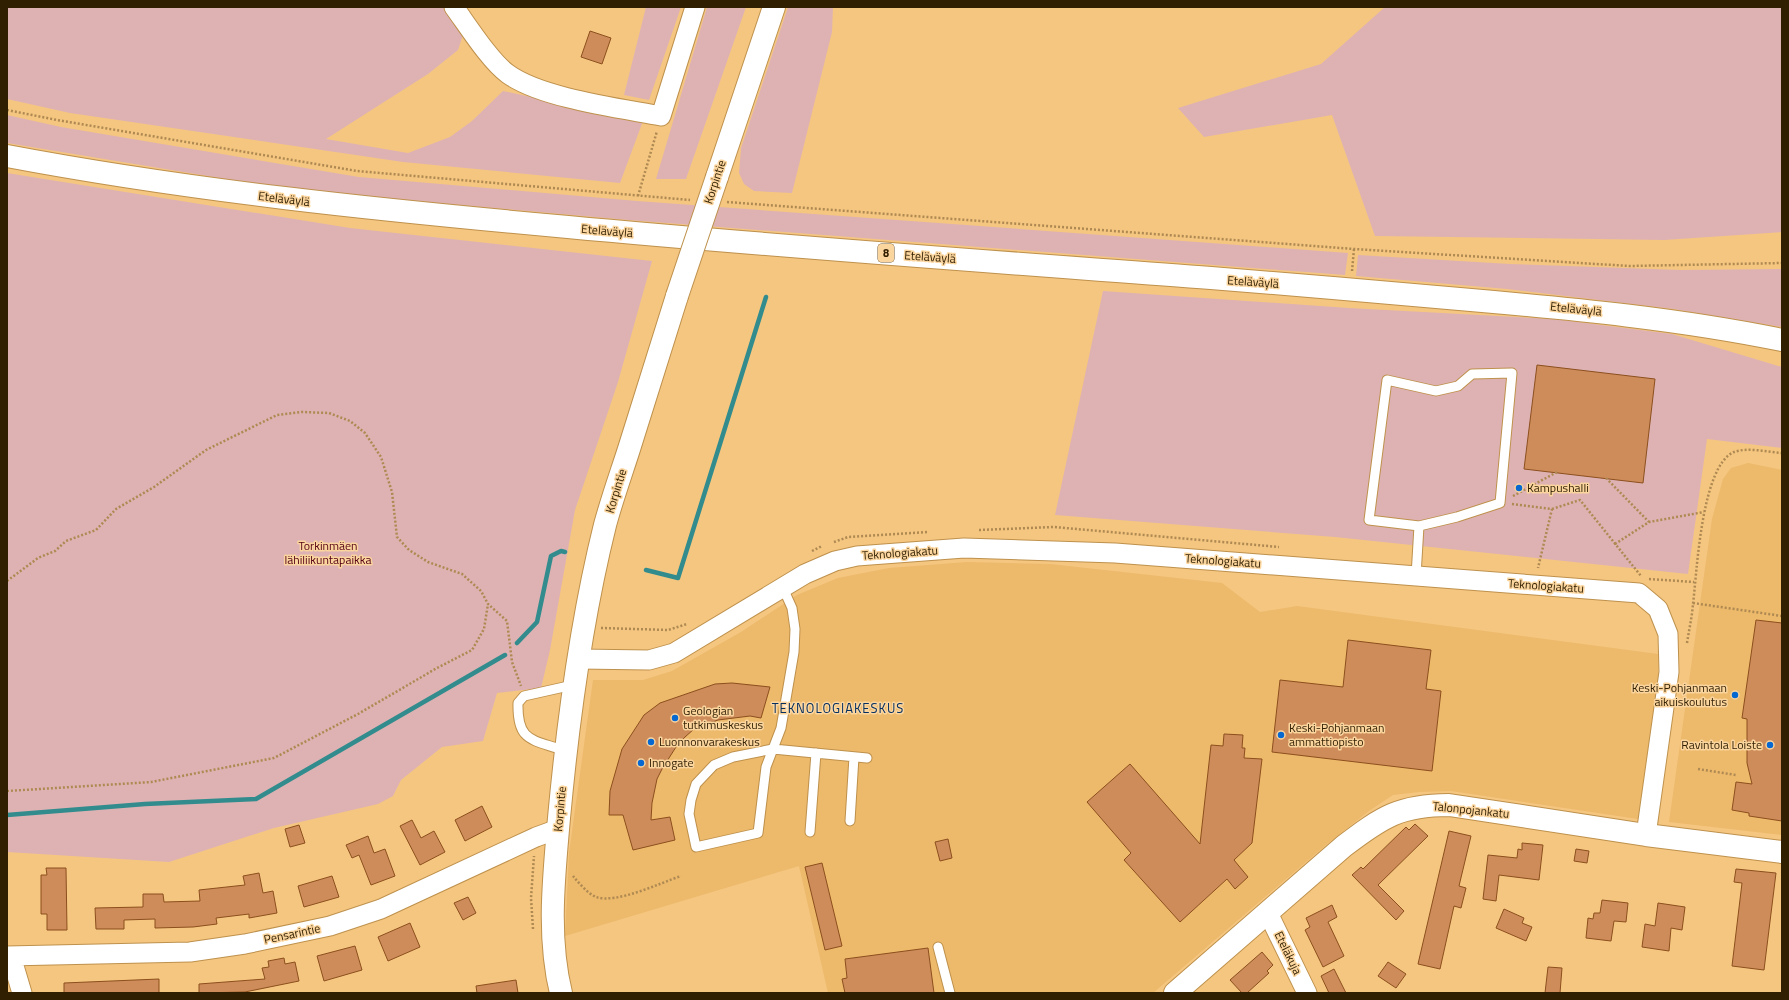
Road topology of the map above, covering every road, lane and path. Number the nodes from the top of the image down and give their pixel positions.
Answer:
1 (454, 7) edge
2 (695, 7) edge
3 (774, 7) edge
4 (7, 110) edge
5 (661, 116) junction
6 (7, 156) edge
7 (638, 196) junction
8 (693, 200) dead end
9 (725, 202) dead end
10 (1354, 249) junction
11 (1782, 263) edge
12 (1350, 289) junction
13 (1777, 340) edge
14 (1782, 453) edge
15 (1557, 472) dead end
16 (1606, 478) dead end
17 (1500, 503) junction
18 (1552, 509) junction
19 (1704, 512) junction
20 (1649, 522) junction
21 (1419, 526) junction
22 (1615, 544) junction
23 (1538, 569) dead end
24 (1416, 576) junction
25 (1642, 578) dead end
26 (7, 581) edge
27 (782, 588) junction
28 (1693, 603) junction
29 (488, 604) junction
30 (1782, 616) edge
31 (1686, 644) dead end
32 (579, 659) junction
33 (575, 685) junction
34 (524, 696) junction
35 (773, 749) junction
36 (565, 751) junction
37 (816, 753) junction
38 (854, 757) junction
39 (867, 758) dead end
40 (1698, 769) dead end
41 (1736, 775) dead end
42 (7, 791) edge
43 (850, 821) dead end
44 (558, 829) junction
45 (810, 832) dead end
46 (1646, 835) junction
47 (1782, 852) edge
48 (532, 868) dead end
49 (555, 870) junction
50 (680, 876) dead end
51 (1268, 912) junction
52 (938, 947) dead end
53 (9, 956) edge
54 (22, 993) edge
55 (561, 993) edge
56 (950, 993) edge
57 (1175, 993) edge
58 (1307, 993) edge

1 - 5 street
2 - 5 street
3 - 32 main road, Korpintie, bridge
4 - 7 path
5 - 7 path
6 - 12 main road, Eteläväylä / 8
7 - 8 path
9 - 10 path
10 - 11 path
10 - 12 path
12 - 13 main road, Eteläväylä / 8
14 - 19 path
15 - 17 path
16 - 20 path
17 - 18 path
17 - 21 lane
17 - 21 lane
18 - 22 path
18 - 23 path
19 - 20 path
19 - 28 path
20 - 22 path
21 - 24 lane
22 - 25 path
24 - 27 street, Teknologiakatu
24 - 46 street, Teknologiakatu
26 - 29 path
27 - 32 street, Teknologiakatu
27 - 35 lane
28 - 30 path
28 - 31 path
29 - 34 path
29 - 42 path
32 - 33 main road, Korpintie
33 - 34 lane
33 - 36 main road, Korpintie
34 - 36 lane
35 - 35 lane
35 - 37 lane
36 - 44 main road, Korpintie
37 - 38 lane
37 - 45 lane
38 - 39 lane
38 - 43 lane
40 - 41 path
44 - 49 main road, Korpintie
44 - 53 street, Pensarintie
46 - 47 main road, Talonpojankatu
46 - 51 main road, Talonpojankatu
48 - 49 path
49 - 50 path
49 - 55 main road, Korpintie
51 - 57 main road, Talonpojankatu
51 - 58 street, Eteläkuja
52 - 56 lane
53 - 54 street

